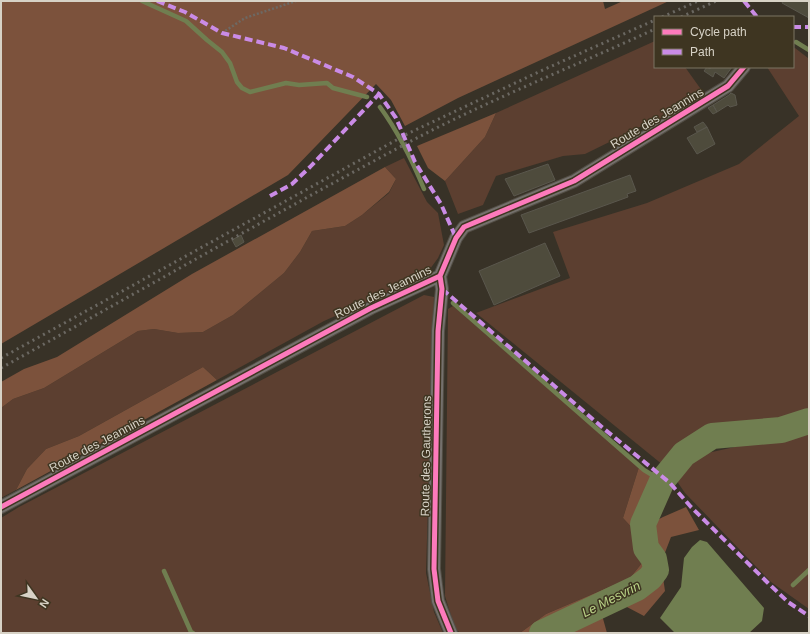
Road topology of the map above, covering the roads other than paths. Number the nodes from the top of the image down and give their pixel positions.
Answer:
1 (743, 68) edge
2 (440, 276) junction
3 (1, 506) edge
4 (451, 633) edge

1 - 2 street, Route des Jeannins
2 - 3 street, Route des Jeannins
2 - 4 street, Route des Gautherons

